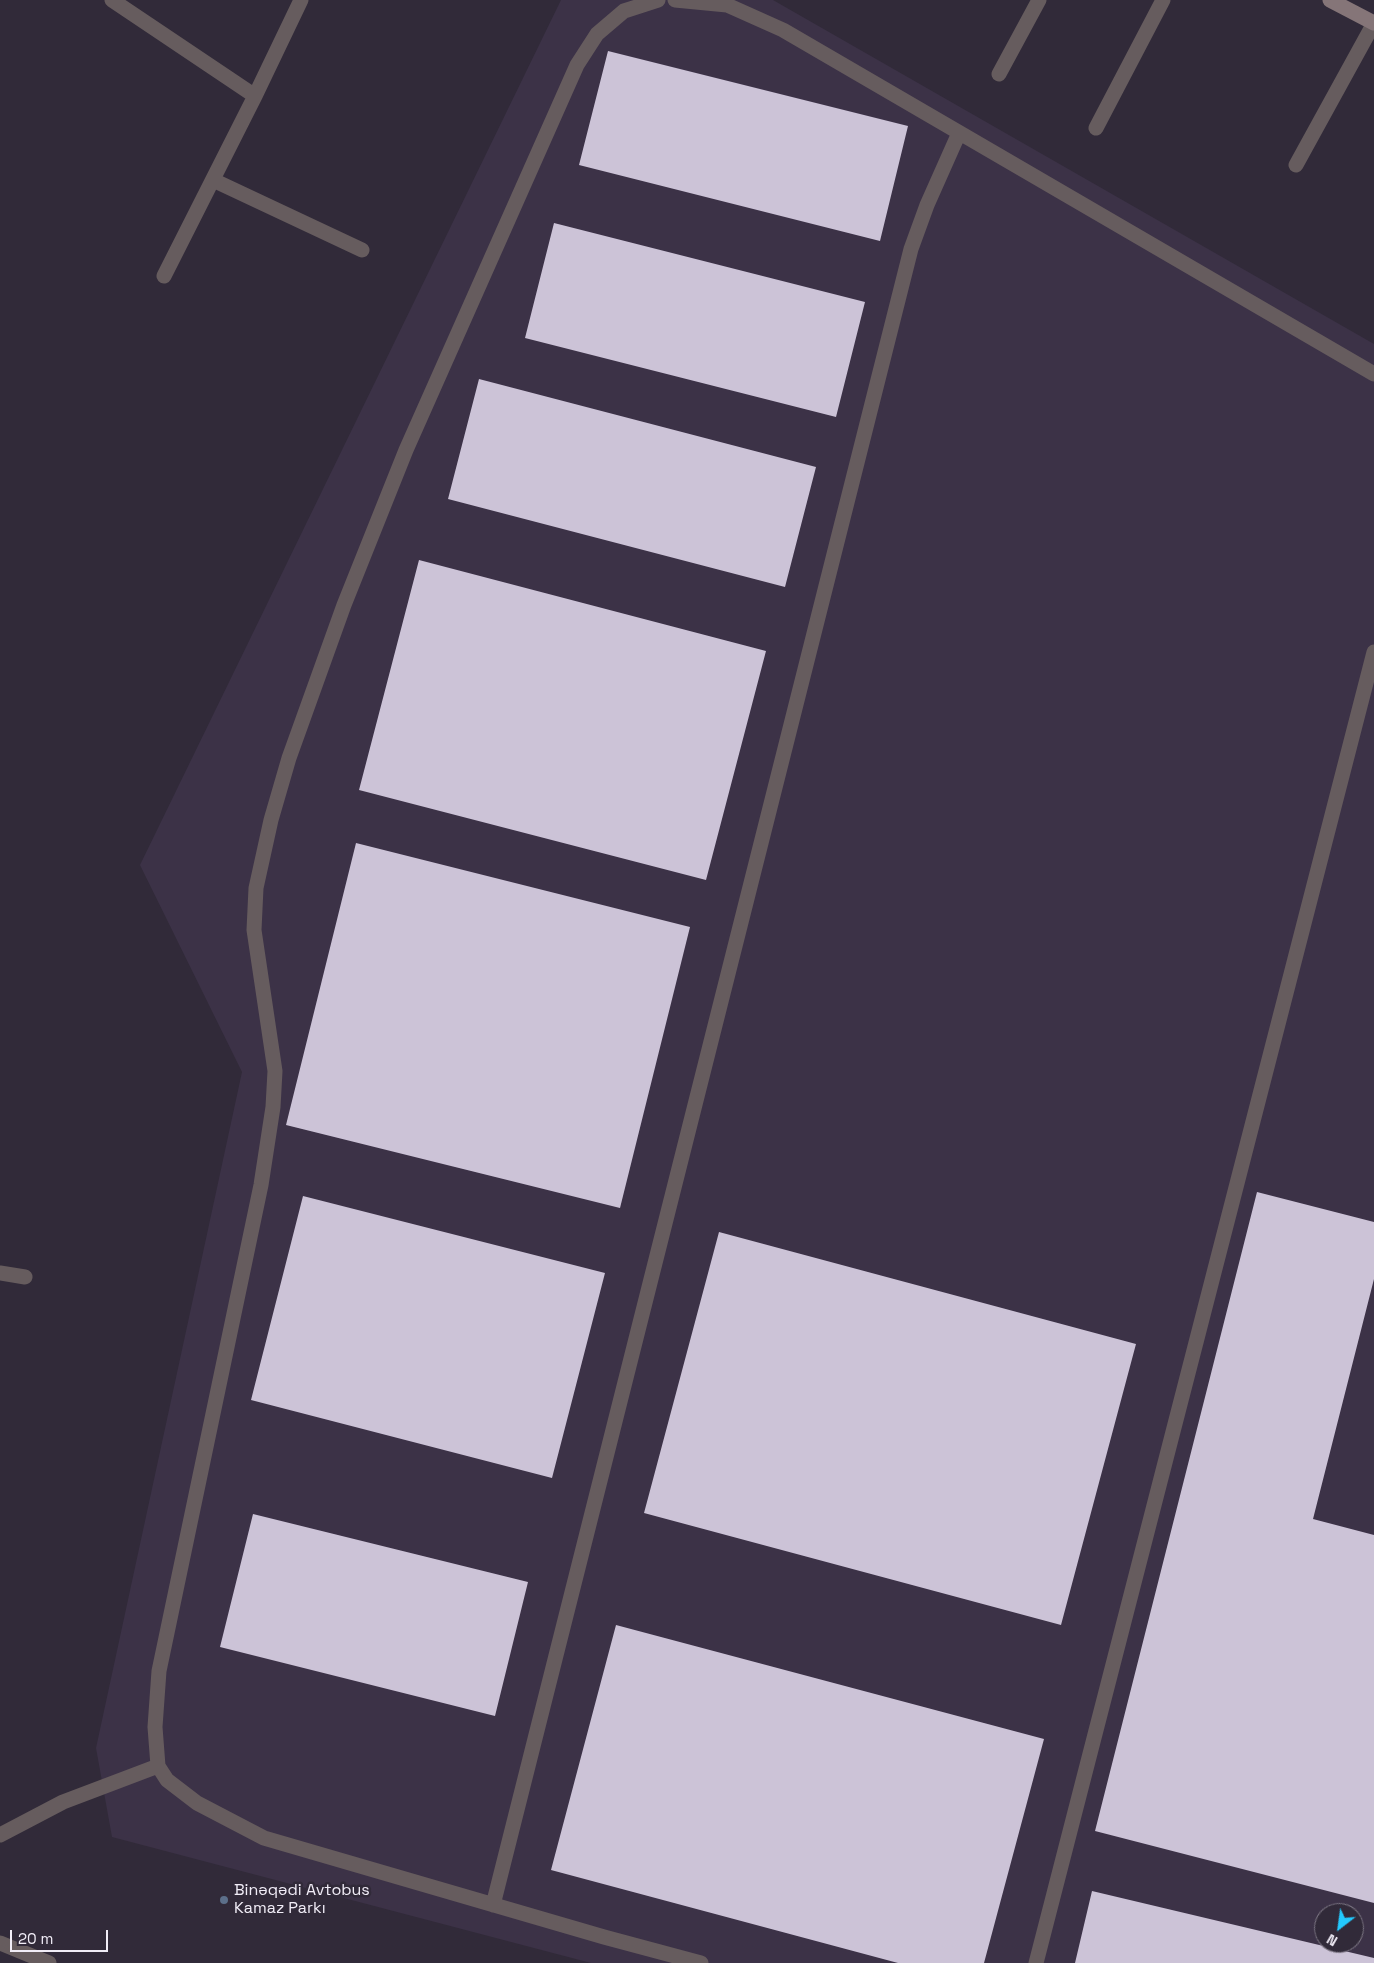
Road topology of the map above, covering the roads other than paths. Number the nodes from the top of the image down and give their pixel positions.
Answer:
1 (112, 0) edge
2 (301, 0) edge
3 (658, 0) edge
4 (675, 0) edge
5 (1039, 0) edge
6 (1163, 0) edge
7 (1330, 0) edge
8 (1374, 23) edge
9 (999, 74) dead end
10 (255, 96) junction
11 (1096, 128) dead end
12 (959, 133) junction
13 (1296, 165) dead end
14 (213, 180) junction
15 (362, 250) dead end
16 (164, 276) dead end
17 (1374, 374) edge
18 (1374, 652) edge
19 (0, 1273) edge
20 (25, 1277) dead end
21 (158, 1766) junction
22 (0, 1835) edge
23 (493, 1905) junction
24 (0, 1942) edge
25 (49, 1963) edge
26 (701, 1963) edge
27 (1036, 1963) edge

1 - 10 street
2 - 10 street
3 - 21 street
4 - 12 street
5 - 9 street
6 - 11 street
7 - 8 street
8 - 13 street
10 - 14 street
12 - 17 street
12 - 23 street
14 - 15 street
14 - 16 street
18 - 27 street
19 - 20 street
21 - 22 street
21 - 23 street
23 - 26 street
24 - 25 street

